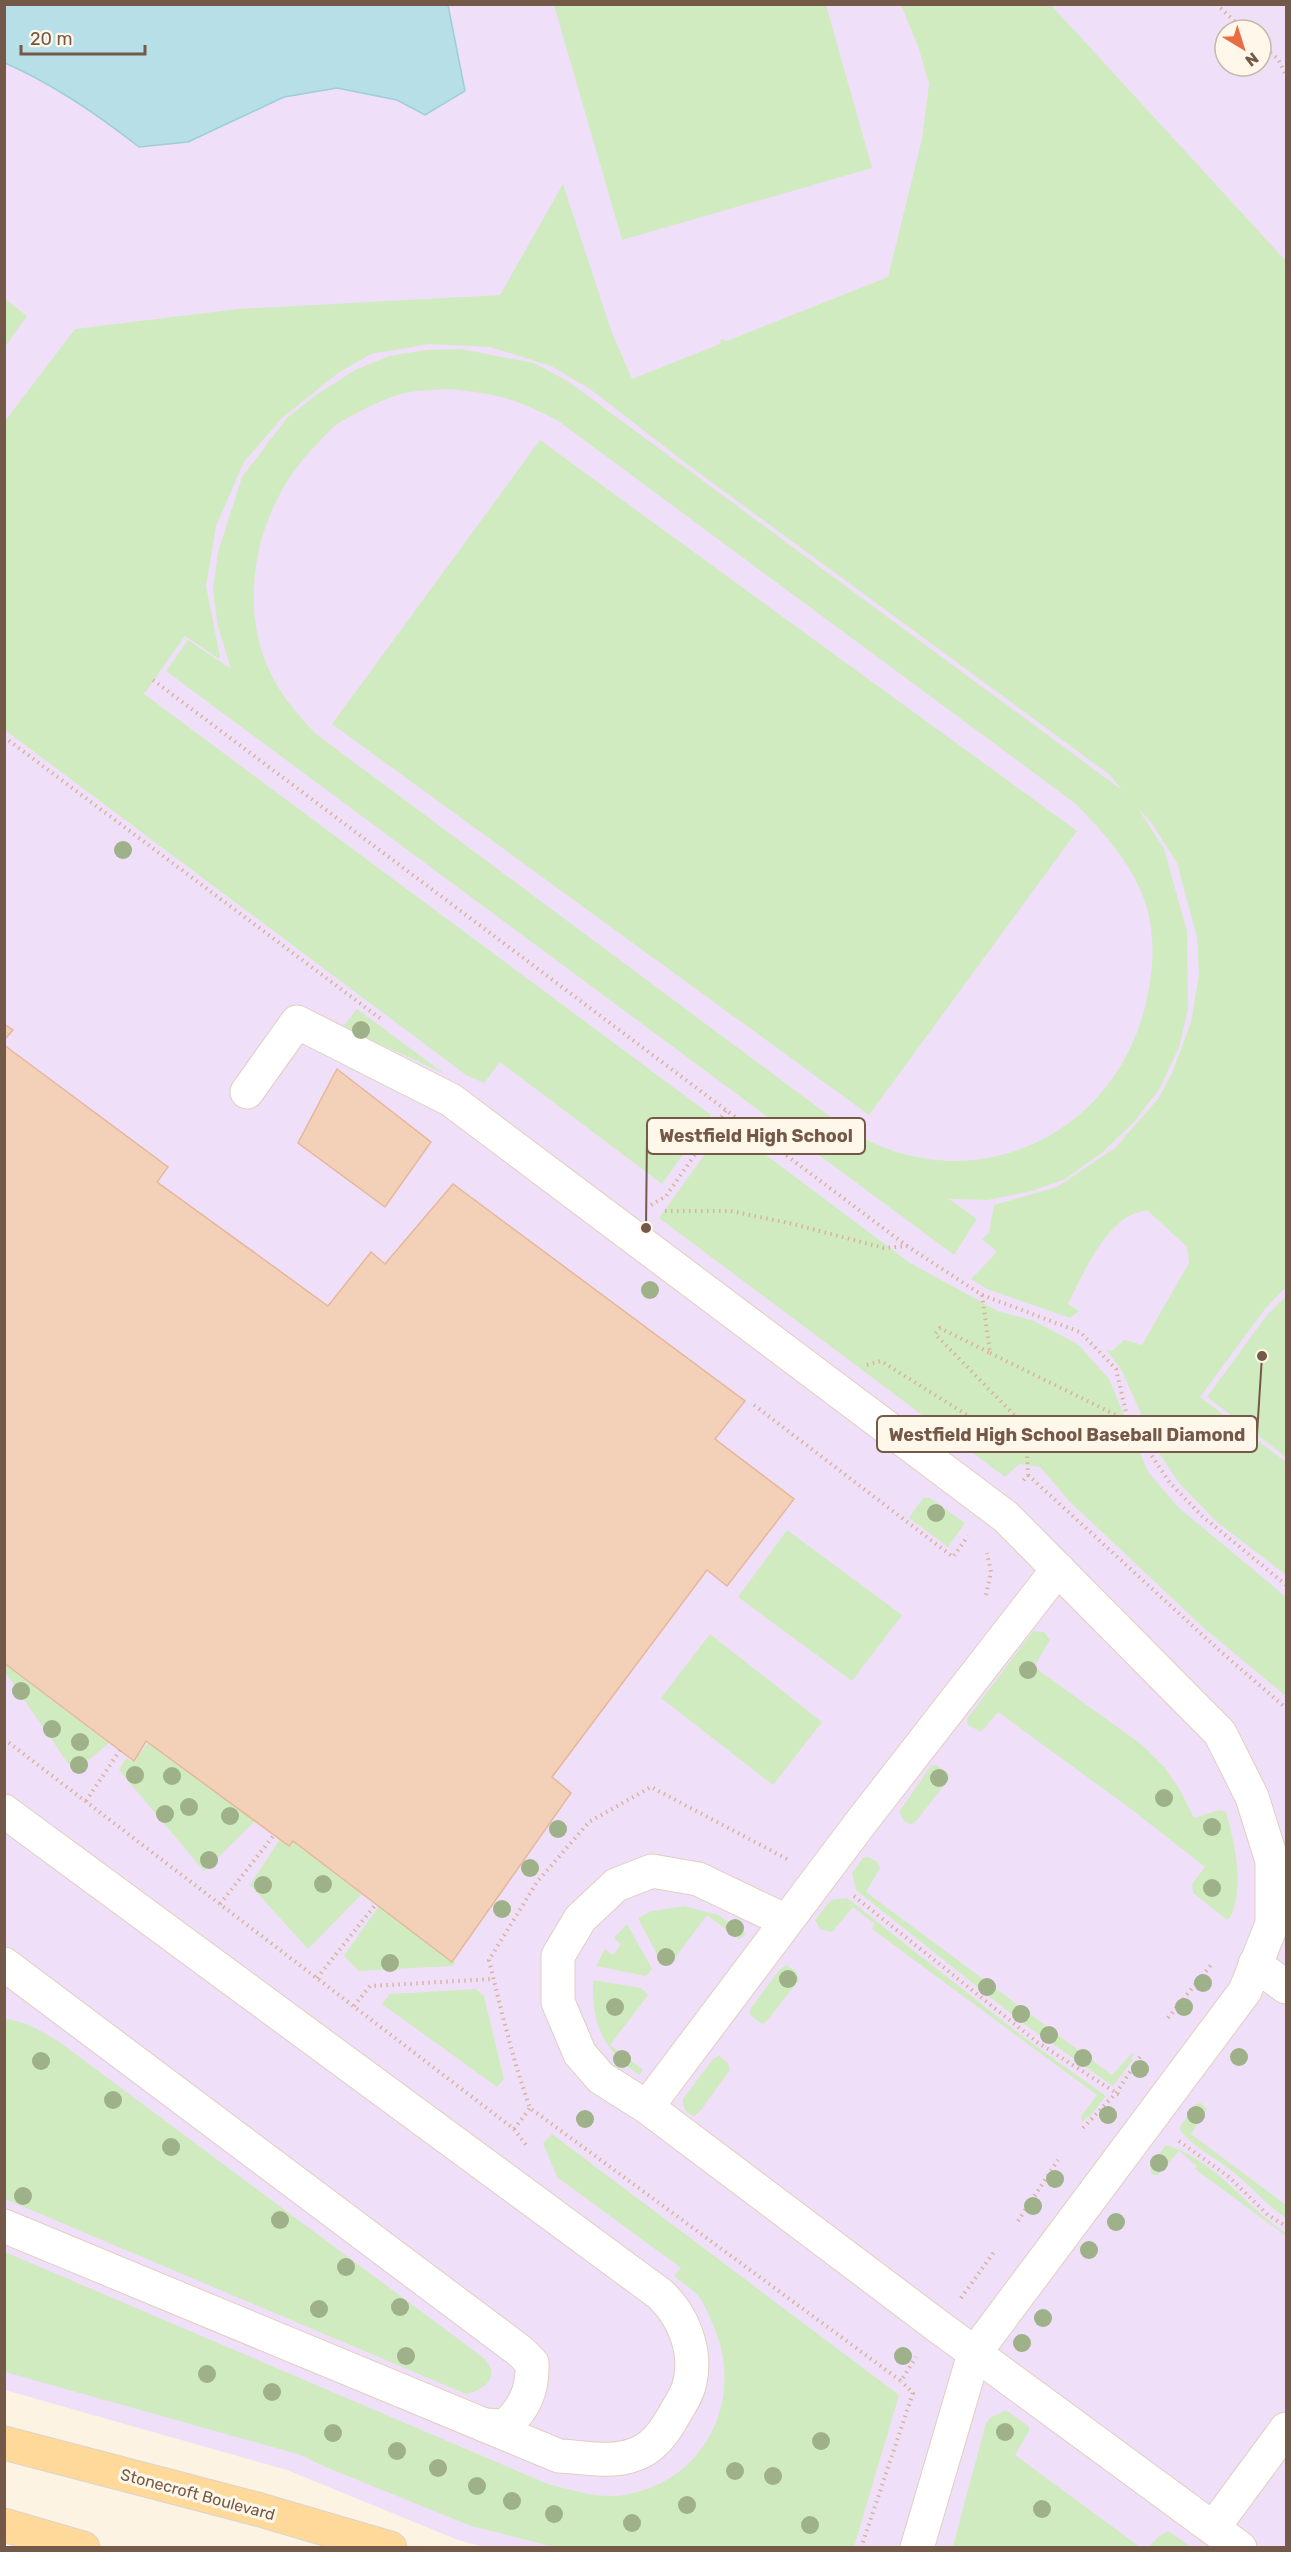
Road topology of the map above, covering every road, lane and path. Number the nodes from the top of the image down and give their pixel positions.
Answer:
1 (1216, 4) edge
2 (1231, 18) edge
3 (1273, 55) edge
4 (1287, 75) edge
5 (153, 680) dead end
6 (247, 1092) dead end
7 (726, 1110) junction
8 (666, 1196) dead end
9 (663, 1211) dead end
10 (907, 1246) junction
11 (982, 1295) junction
12 (990, 1353) junction
13 (864, 1366) dead end
14 (754, 1405) dead end
15 (1128, 1420) junction
16 (1028, 1448) junction
17 (1028, 1475) junction
18 (1020, 1484) dead end
19 (971, 1532) dead end
20 (986, 1550) dead end
21 (1058, 1569) junction
22 (1287, 1585) edge
23 (980, 1603) dead end
24 (1287, 1708) edge
25 (4, 1739) edge
26 (120, 1750) dead end
27 (86, 1801) junction
28 (4, 1811) edge
29 (274, 1835) dead end
30 (852, 1894) dead end
31 (220, 1904) junction
32 (376, 1904) dead end
33 (786, 1921) junction
34 (4, 1964) edge
35 (1255, 1964) junction
36 (1211, 1965) dead end
37 (317, 1978) junction
38 (494, 1979) dead end
39 (1287, 1987) edge
40 (354, 2006) junction
41 (1168, 2018) dead end
42 (1140, 2057) dead end
43 (1116, 2093) junction
44 (1122, 2097) dead end
45 (647, 2107) junction
46 (530, 2108) dead end
47 (1083, 2128) dead end
48 (514, 2129) junction
49 (1171, 2135) dead end
50 (528, 2148) dead end
51 (1058, 2160) dead end
52 (1018, 2221) dead end
53 (4, 2226) edge
54 (1287, 2226) edge
55 (994, 2252) dead end
56 (956, 2304) dead end
57 (974, 2354) junction
58 (901, 2381) dead end
59 (484, 2425) junction
60 (1287, 2429) edge
61 (4, 2443) edge
62 (4, 2525) edge
63 (1213, 2528) junction
64 (83, 2547) edge
65 (390, 2547) edge
66 (861, 2547) edge
67 (917, 2547) edge
68 (1240, 2547) edge

1 - 2 path
3 - 4 path
5 - 7 path
6 - 21 lane
7 - 8 path
7 - 10 path
9 - 10 path
10 - 11 path
11 - 12 path
11 - 15 path
12 - 15 path
12 - 16 path
13 - 16 path
14 - 19 path
15 - 22 path
16 - 17 path
17 - 18 path
17 - 24 path
20 - 23 path
21 - 33 lane
21 - 35 lane
25 - 27 path
26 - 27 path
27 - 31 path
28 - 59 lane
29 - 31 path
30 - 43 path
31 - 37 path
32 - 37 path
33 - 45 lane
33 - 45 lane
34 - 59 lane
35 - 39 lane
35 - 57 lane
36 - 41 path
37 - 40 path
38 - 40 path
40 - 48 path
42 - 43 path
43 - 44 path
43 - 47 path
45 - 57 lane
46 - 48 path
48 - 50 path
49 - 54 path
51 - 52 path
53 - 59 lane
55 - 56 path
57 - 63 lane
57 - 67 lane
58 - 66 path
60 - 63 lane
61 - 65 main road, Stonecroft Boulevard
62 - 64 main road
63 - 68 lane

